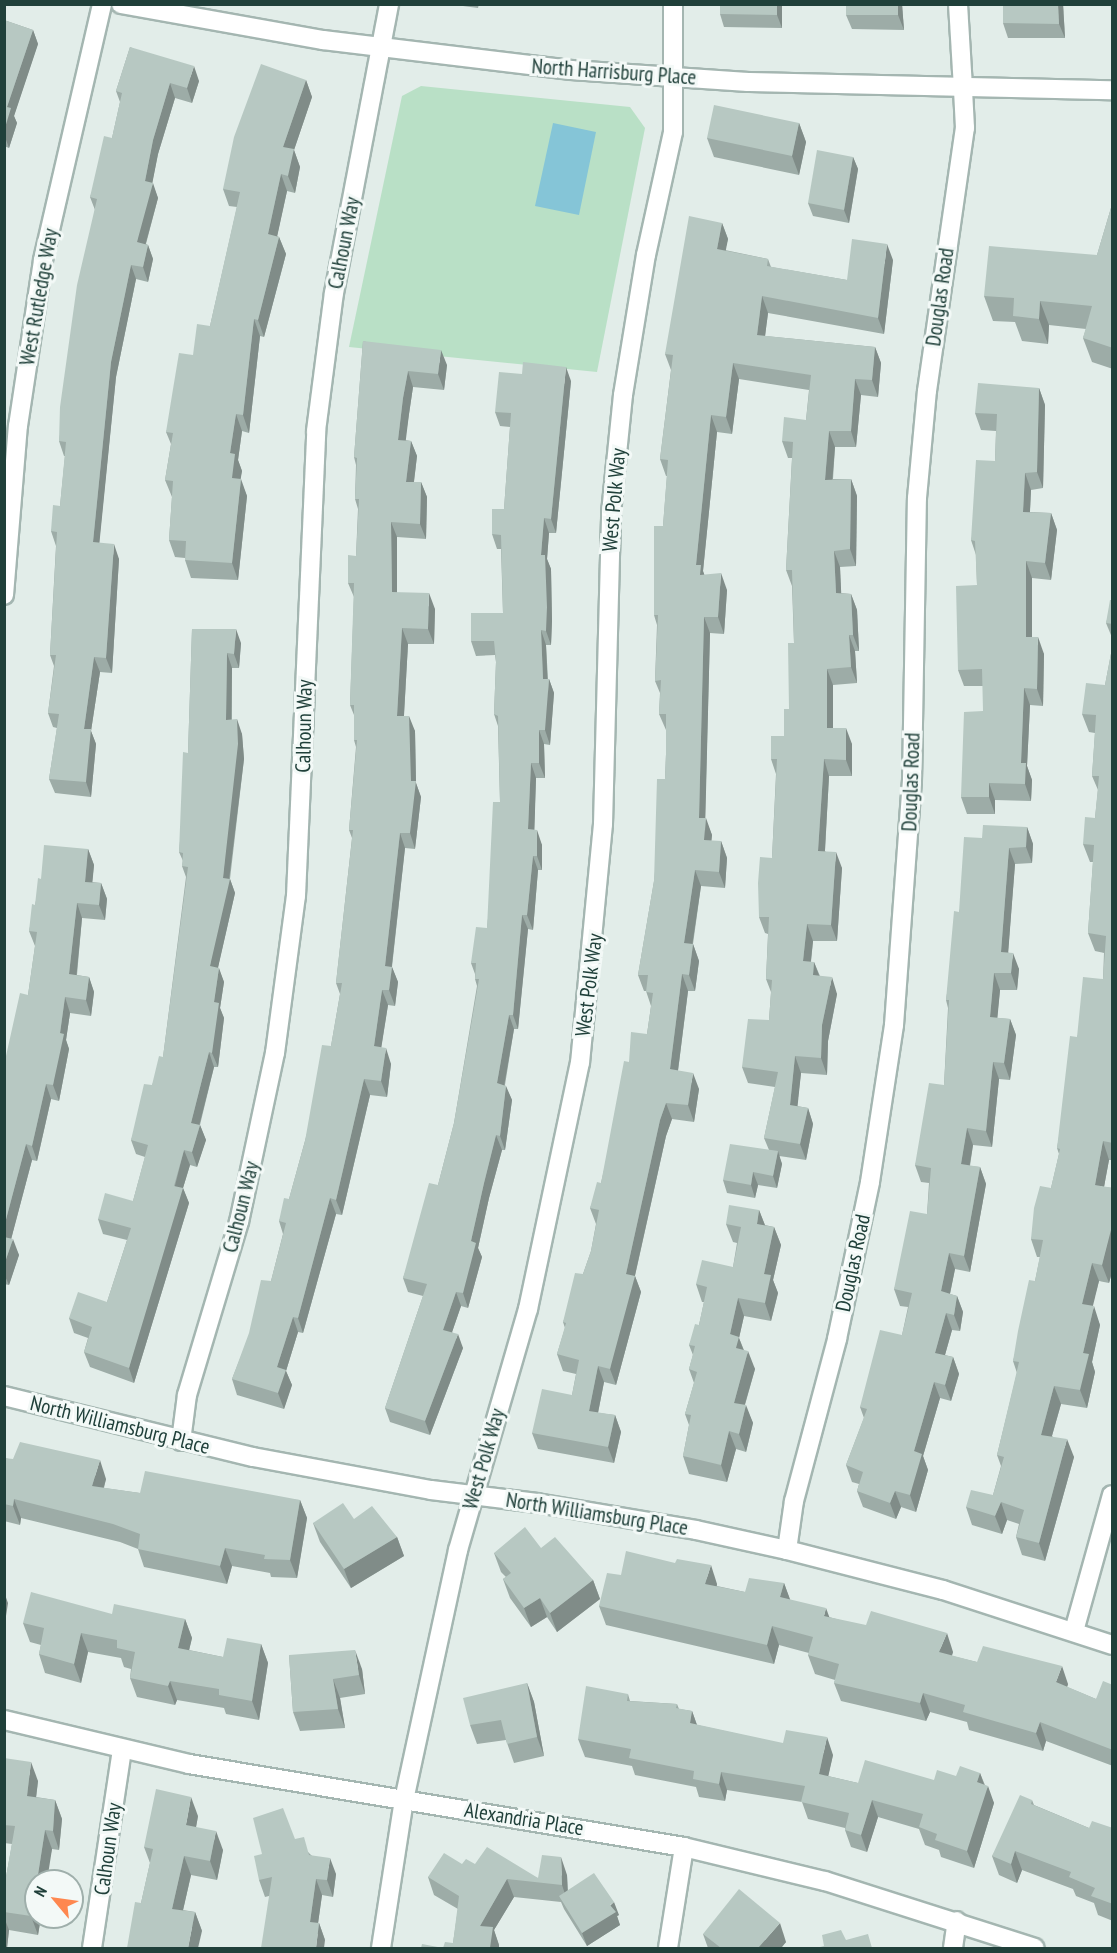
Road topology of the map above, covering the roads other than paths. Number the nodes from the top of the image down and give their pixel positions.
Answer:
1 (102, 4) edge
2 (120, 4) edge
3 (389, 4) edge
4 (673, 4) edge
5 (958, 4) edge
6 (383, 48) junction
7 (674, 77) junction
8 (963, 89) junction
9 (1113, 90) edge
10 (4, 595) edge
11 (4, 1396) edge
12 (181, 1441) junction
13 (474, 1495) junction
14 (1113, 1495) edge
15 (787, 1550) junction
16 (1074, 1631) junction
17 (1113, 1645) edge
18 (4, 1720) edge
19 (122, 1749) junction
20 (404, 1800) junction
21 (684, 1847) junction
22 (957, 1922) junction
23 (92, 1948) edge
24 (381, 1948) edge
25 (668, 1948) edge
26 (952, 1948) edge
27 (1035, 1948) edge

1 - 10 street, West Rutledge Way
2 - 6 street, North Harrisburg Place
3 - 6 street, Calhoun Way
4 - 7 street, West Polk Way
5 - 8 street, Douglas Road
6 - 7 street, North Harrisburg Place
6 - 12 street, Calhoun Way
7 - 8 street, North Harrisburg Place
7 - 13 street, West Polk Way
8 - 9 street, North Harrisburg Place
8 - 15 street, Douglas Road
11 - 12 street, North Williamsburg Place
12 - 13 street, North Williamsburg Place
13 - 15 street, North Williamsburg Place
13 - 20 street, West Polk Way
14 - 16 street
15 - 16 street, North Williamsburg Place
16 - 17 street, North Williamsburg Place
18 - 19 street, Alexandria Place
19 - 20 street, Alexandria Place
19 - 23 street, Calhoun Way
20 - 21 street, Alexandria Place
20 - 24 street, West Polk Way
21 - 22 street, Alexandria Place
21 - 25 street
22 - 26 street
22 - 27 street, Alexandria Place

